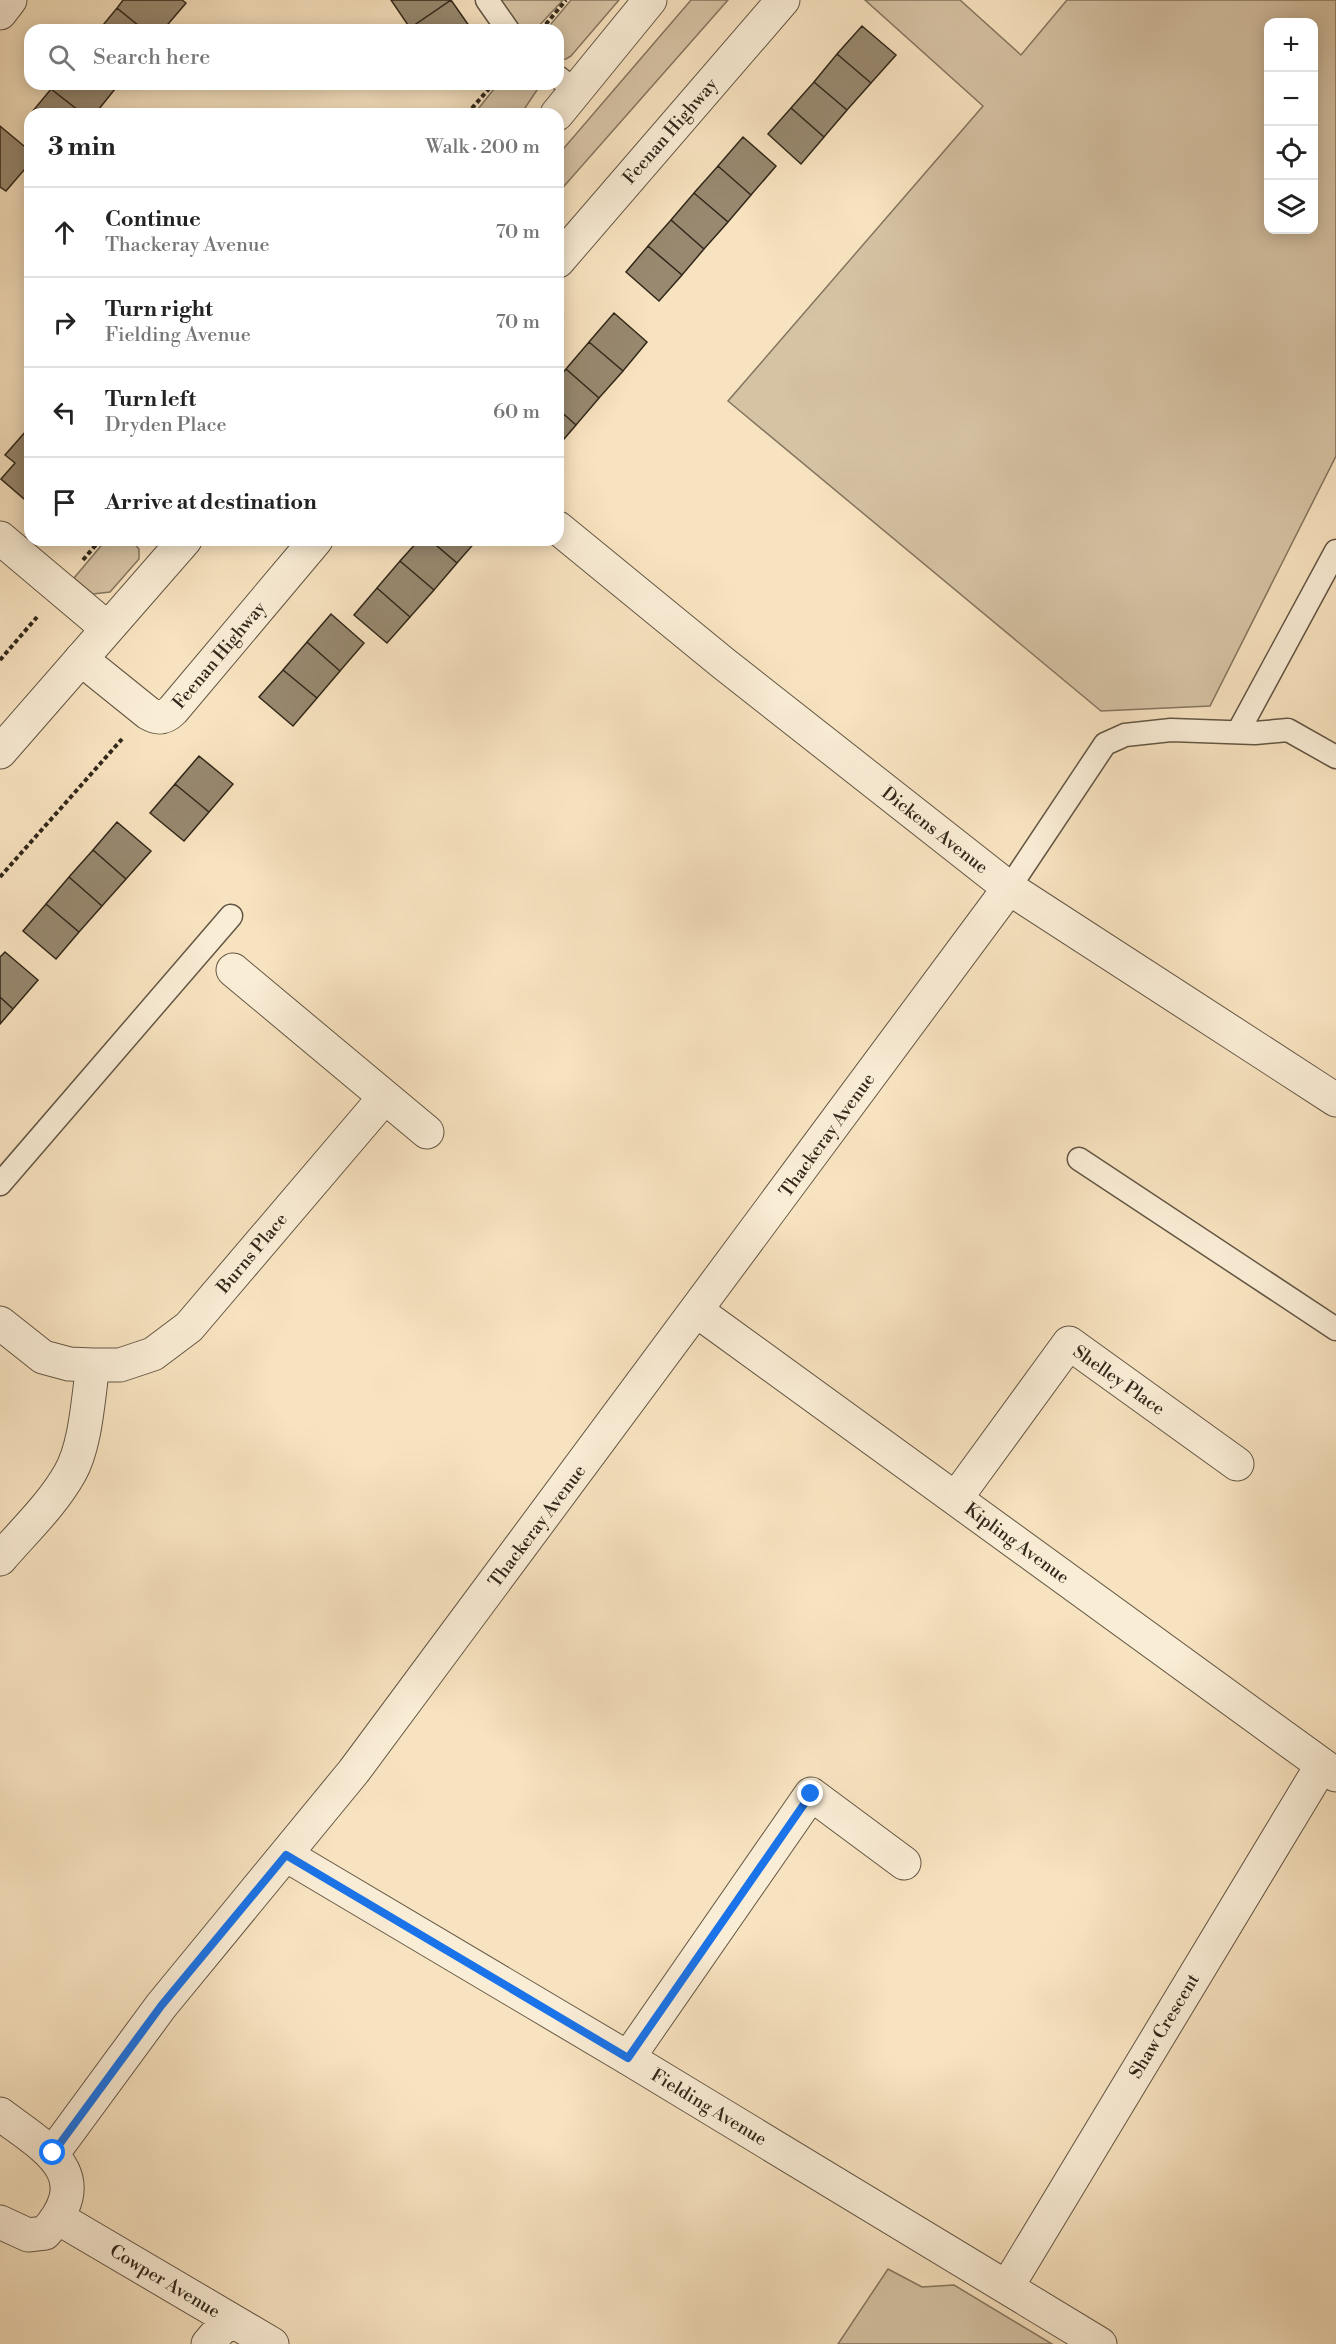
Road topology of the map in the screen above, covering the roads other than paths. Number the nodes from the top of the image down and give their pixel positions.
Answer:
1 (10, 0) edge
2 (487, 0) edge
3 (650, 0) edge
4 (783, 0) edge
5 (0, 13) edge
6 (504, 24) edge
7 (564, 94) edge
8 (564, 254) edge
9 (564, 533) edge
10 (0, 538) edge
11 (180, 546) edge
12 (311, 546) edge
13 (1336, 551) edge
14 (107, 628) junction
15 (81, 659) junction
16 (1238, 732) junction
17 (0, 752) edge
18 (1336, 757) edge
19 (1009, 888) junction
20 (231, 916) dead end
21 (233, 970) dead end
22 (384, 1098) junction
23 (1336, 1100) edge
24 (427, 1132) dead end
25 (1079, 1159) dead end
26 (0, 1184) edge
27 (697, 1311) junction
28 (0, 1323) edge
29 (1336, 1329) edge
30 (93, 1365) junction
31 (1237, 1464) dead end
32 (956, 1498) junction
33 (0, 1558) edge
34 (1329, 1770) edge
35 (286, 1855) junction
36 (904, 1863) dead end
37 (628, 2058) junction
38 (0, 2114) edge
39 (53, 2153) junction
40 (58, 2218) junction
41 (0, 2222) edge
42 (1007, 2287) junction
43 (229, 2319) junction
44 (208, 2344) edge
45 (272, 2344) edge
46 (1100, 2344) edge

1 - 5 street
2 - 6 lane
3 - 7 street
4 - 8 street, Feenan Highway
9 - 19 street, Dickens Avenue
10 - 14 street
11 - 14 street
12 - 15 street, Feenan Highway
13 - 16 lane
14 - 15 street
15 - 17 street
16 - 18 lane
16 - 19 lane
19 - 23 street, Dickens Avenue
19 - 27 street, Thackeray Avenue
20 - 26 lane
21 - 22 street
22 - 24 street
22 - 30 street, Burns Place
25 - 29 lane
27 - 32 street, Kipling Avenue
27 - 35 street, Thackeray Avenue
28 - 30 street, Burns Place
30 - 33 street
31 - 32 street, Shelley Place
32 - 34 street, Kipling Avenue
34 - 42 street, Shaw Crescent
35 - 37 street, Fielding Avenue
35 - 39 street, Thackeray Avenue
36 - 37 street
37 - 42 street, Fielding Avenue
38 - 39 street
39 - 40 street
40 - 41 street
40 - 43 street, Cowper Avenue
42 - 46 street, Fielding Avenue
43 - 44 street
43 - 45 street, Cowper Avenue

